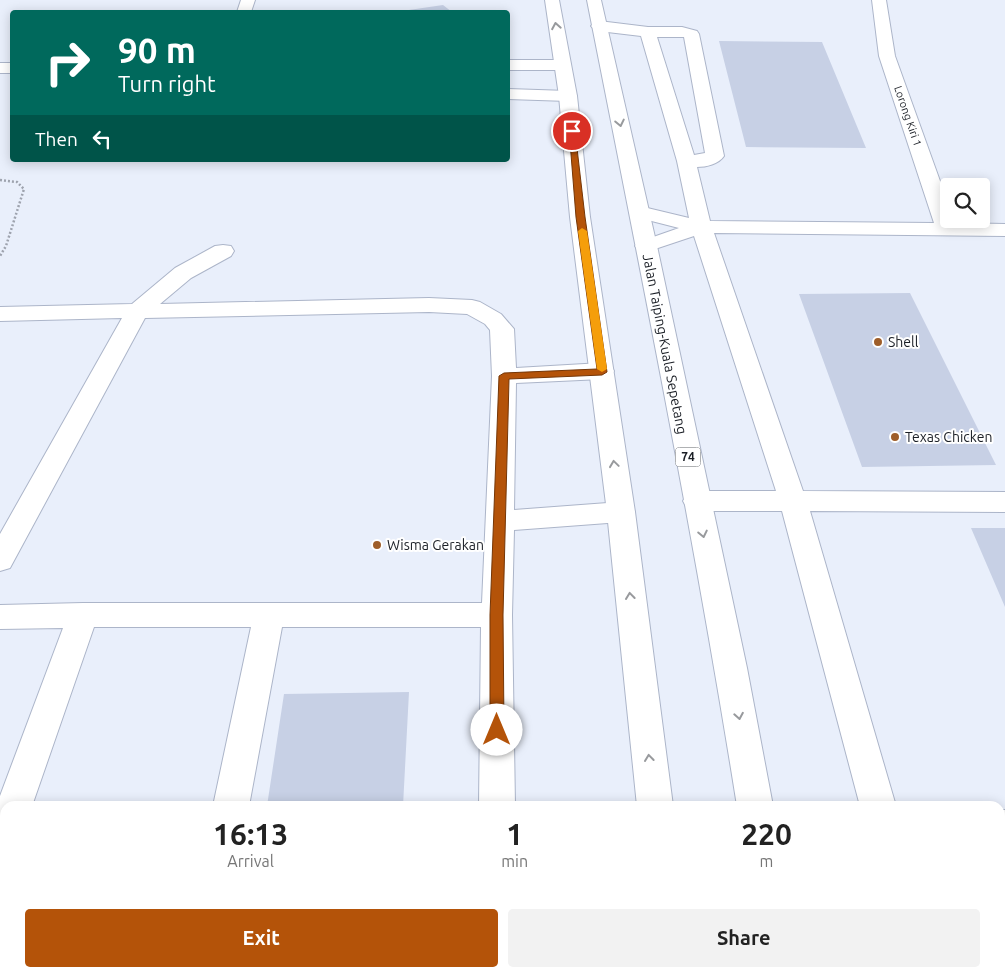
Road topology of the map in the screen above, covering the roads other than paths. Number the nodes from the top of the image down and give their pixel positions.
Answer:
1 (552, 0) edge
2 (594, 0) edge
3 (879, 0) edge
4 (600, 26) junction
5 (648, 32) junction
6 (563, 65) junction
7 (510, 66) edge
8 (510, 94) edge
9 (568, 96) junction
10 (686, 161) junction
11 (639, 212) junction
12 (701, 227) junction
13 (947, 230) junction
14 (1005, 230) edge
15 (646, 246) junction
16 (223, 251) dead end
17 (137, 312) junction
18 (0, 314) edge
19 (602, 372) junction
20 (504, 376) junction
21 (697, 501) junction
22 (793, 502) junction
23 (1005, 502) edge
24 (621, 512) junction
25 (500, 521) junction
26 (0, 560) edge
27 (269, 615) junction
28 (497, 615) junction
29 (0, 616) edge
30 (83, 616) junction
31 (16, 801) edge
32 (232, 801) edge
33 (497, 801) edge
34 (654, 801) edge
35 (754, 801) edge
36 (877, 801) edge

6 -> 1 street
2 - 4 street, Jalan Taiping-Kuala Sepetang / 74
3 - 13 street, Lorong Kiri 1
4 - 5 street
4 -> 11 street, Jalan Taiping-Kuala Sepetang / 74
5 - 10 street
5 - 10 street
6 - 7 street
6 - 9 street
8 - 9 street
9 - 19 street
10 - 12 street
11 - 12 street
11 - 15 street, Jalan Taiping-Kuala Sepetang / 74
12 - 13 street
12 - 15 street
12 - 22 street
13 - 14 street
15 - 21 street, Jalan Taiping-Kuala Sepetang / 74
16 - 17 street
17 - 18 street
17 - 20 street
17 - 26 street
19 - 20 street
24 -> 19 street
20 - 25 street
21 - 22 street
21 -> 35 street, Jalan Taiping-Kuala Sepetang / 74
22 - 23 street
22 - 36 street
24 - 25 street
34 -> 24 street
25 - 28 street
27 - 28 street
27 - 30 street
27 - 32 street
28 - 33 street
29 - 30 street
30 - 31 street

